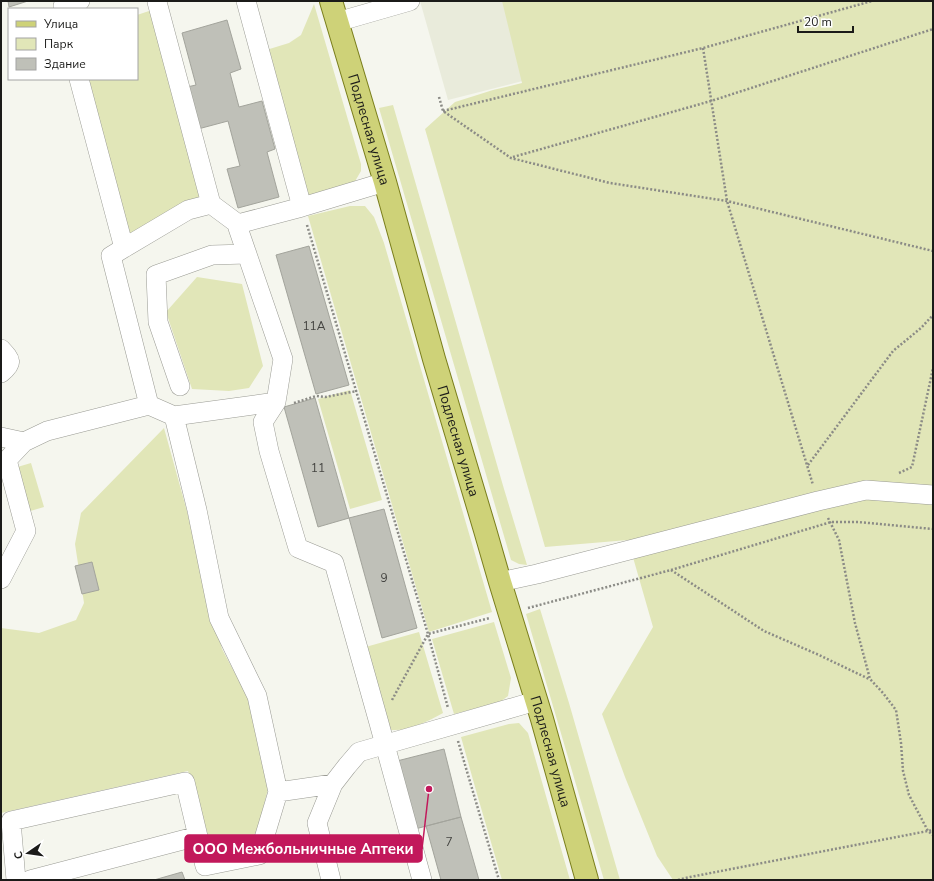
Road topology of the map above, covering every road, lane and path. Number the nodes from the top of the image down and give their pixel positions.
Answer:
1 (246, 1) edge
2 (331, 1) edge
3 (410, 1) edge
4 (872, 1) edge
5 (157, 2) edge
6 (337, 22) junction
7 (933, 29) edge
8 (703, 48) junction
9 (79, 80) edge
10 (439, 97) dead end
11 (711, 101) junction
12 (442, 111) junction
13 (511, 158) junction
14 (385, 182) junction
15 (728, 201) junction
16 (211, 204) junction
17 (302, 207) junction
18 (238, 224) junction
19 (124, 248) junction
20 (933, 251) edge
21 (247, 254) junction
22 (933, 315) edge
23 (1, 349) edge
24 (933, 368) edge
25 (1, 373) edge
26 (180, 386) dead end
27 (357, 391) junction
28 (285, 402) junction
29 (149, 405) junction
30 (174, 416) junction
31 (1, 437) edge
32 (24, 442) junction
33 (807, 466) junction
34 (899, 473) dead end
35 (933, 495) edge
36 (818, 501) junction
37 (831, 522) junction
38 (933, 529) edge
39 (671, 570) junction
40 (1, 579) edge
41 (500, 582) junction
42 (509, 612) junction
43 (428, 634) junction
44 (870, 680) junction
45 (536, 701) junction
46 (379, 723) junction
47 (453, 724) junction
48 (385, 744) junction
49 (333, 784) junction
50 (278, 792) junction
51 (933, 830) edge
52 (928, 832) junction
53 (933, 835) edge
54 (198, 836) junction
55 (16, 880) edge
56 (30, 880) edge
57 (331, 880) edge
58 (422, 880) edge
59 (499, 880) edge
60 (587, 880) edge
61 (678, 880) edge

1 - 17 street
2 - 6 main road, Подлесная улица
3 - 6 street
4 - 8 path
5 - 16 street
6 - 14 main road, Подлесная улица
7 - 11 path
8 - 11 path
8 - 12 path
9 - 19 street
10 - 12 path
11 - 13 path
11 - 15 path
12 - 13 path
13 - 15 path
14 - 17 street
14 - 41 main road, Подлесная улица
15 - 20 path
15 - 33 path
16 - 18 street
16 - 19 street
17 - 18 street
17 - 27 path
18 - 21 street
19 - 29 street
21 - 26 street
21 - 28 street
22 - 33 path
23 - 25 street
24 - 34 path
27 - 28 path
27 - 43 path
28 - 30 street
28 - 46 street
29 - 30 street
29 - 32 street
30 - 50 street
31 - 32 street
32 - 40 street
33 - 36 path
35 - 36 street
36 - 37 path
36 - 41 street
37 - 38 path
37 - 39 path
37 - 44 path
39 - 42 path
39 - 44 path
41 - 42 main road, Подлесная улица
42 - 43 path
42 - 45 main road, Подлесная улица
43 - 46 path
43 - 47 path
44 - 52 path
45 - 47 street
45 - 60 main road, Подлесная улица
46 - 48 street
47 - 48 street
47 - 59 path
48 - 49 street
48 - 58 street
49 - 50 street
49 - 57 street
50 - 54 street
51 - 52 path
52 - 53 path
52 - 61 path
54 - 55 street
54 - 56 street

